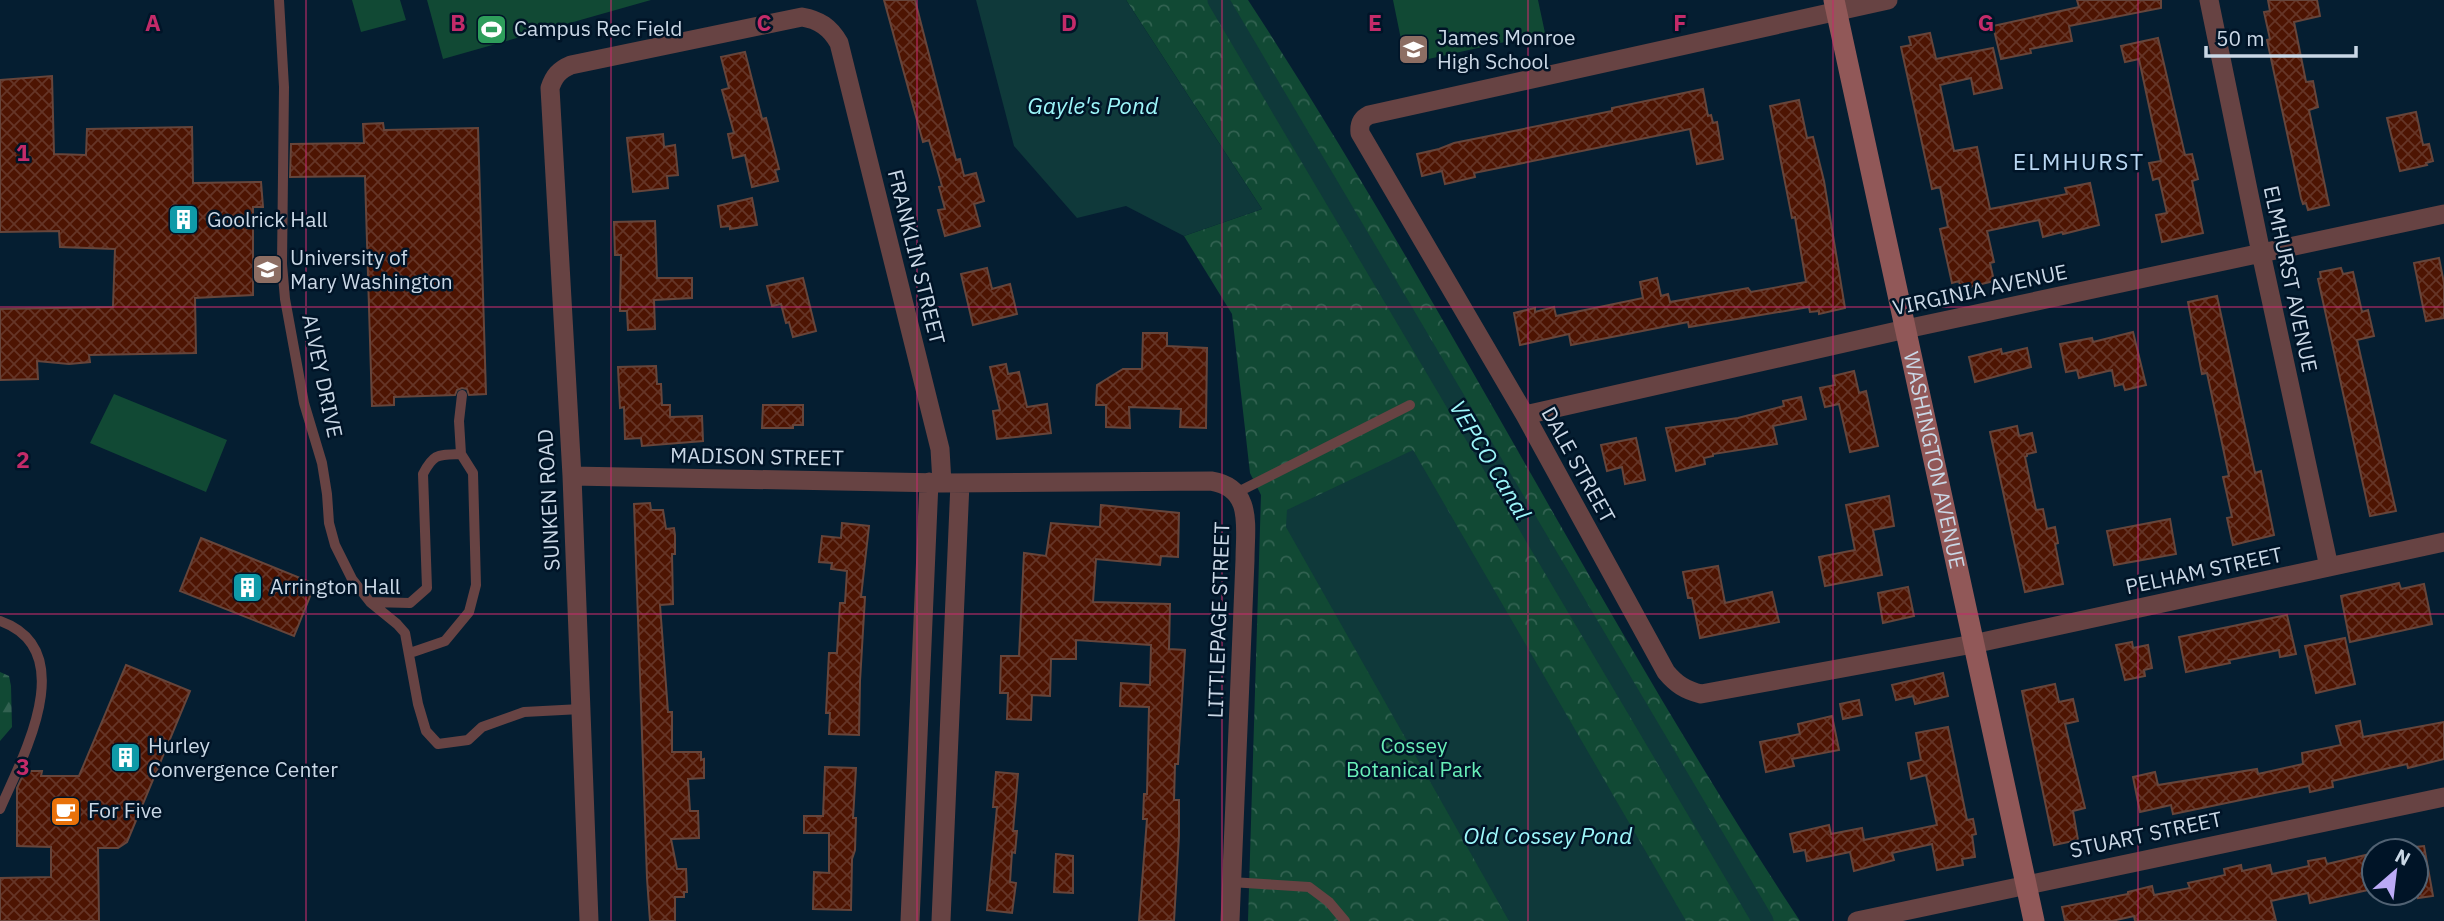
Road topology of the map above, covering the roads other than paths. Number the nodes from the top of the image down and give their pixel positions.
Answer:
1 (279, 0) edge
2 (1888, 0) edge
3 (2209, 0) edge
4 (1835, 6) edge
5 (839, 43) joint
6 (2444, 214) edge
7 (2261, 253) junction
8 (1906, 329) junction
9 (462, 395) dead end
10 (1410, 405) dead end
11 (1525, 415) junction
12 (461, 454) junction
13 (572, 476) junction
14 (944, 482) junction
15 (1236, 493) junction
16 (2444, 542) edge
17 (2329, 567) junction
18 (370, 602) junction
19 (0, 621) edge
20 (1973, 644) junction
21 (410, 653) junction
22 (581, 709) junction
23 (2444, 797) edge
24 (0, 809) edge
25 (1231, 883) junction
26 (2026, 884) junction
27 (589, 921) edge
28 (910, 921) edge
29 (942, 921) edge
30 (1230, 921) edge
31 (1345, 921) edge
32 (1857, 921) edge
33 (2034, 921) edge

1 - 18 lane, ALVEY DRIVE
2 - 4 street
3 - 7 street, ELMHURST AVENUE
4 - 8 street, WASHINGTON AVENUE
4 - 11 street, DALE STREET
5 - 13 street, SUNKEN ROAD
5 - 14 street, FRANKLIN STREET
6 - 7 street, VIRGINIA AVENUE
7 - 8 street, VIRGINIA AVENUE
7 - 17 street, ELMHURST AVENUE
8 - 11 street, VIRGINIA AVENUE
8 - 20 street, WASHINGTON AVENUE
9 - 12 lane
10 - 15 lane
11 - 20 street, DALE STREET
12 - 18 lane
12 - 21 lane
13 - 14 street, MADISON STREET
13 - 22 street, SUNKEN ROAD
14 - 15 street, LITTLEPAGE STREET
14 - 28 street, FRANKLIN STREET
14 - 29 street, FRANKLIN STREET
15 - 25 street, LITTLEPAGE STREET
16 - 17 street, PELHAM STREET
17 - 20 street, PELHAM STREET
18 - 21 lane, ALVEY DRIVE
19 - 24 lane
20 - 26 street, WASHINGTON AVENUE
21 - 22 lane, ALVEY DRIVE
22 - 27 street, SUNKEN ROAD
23 - 26 street, STUART STREET
25 - 30 street, LITTLEPAGE STREET
25 - 31 lane
26 - 32 street, STUART STREET
26 - 33 street, WASHINGTON AVENUE

